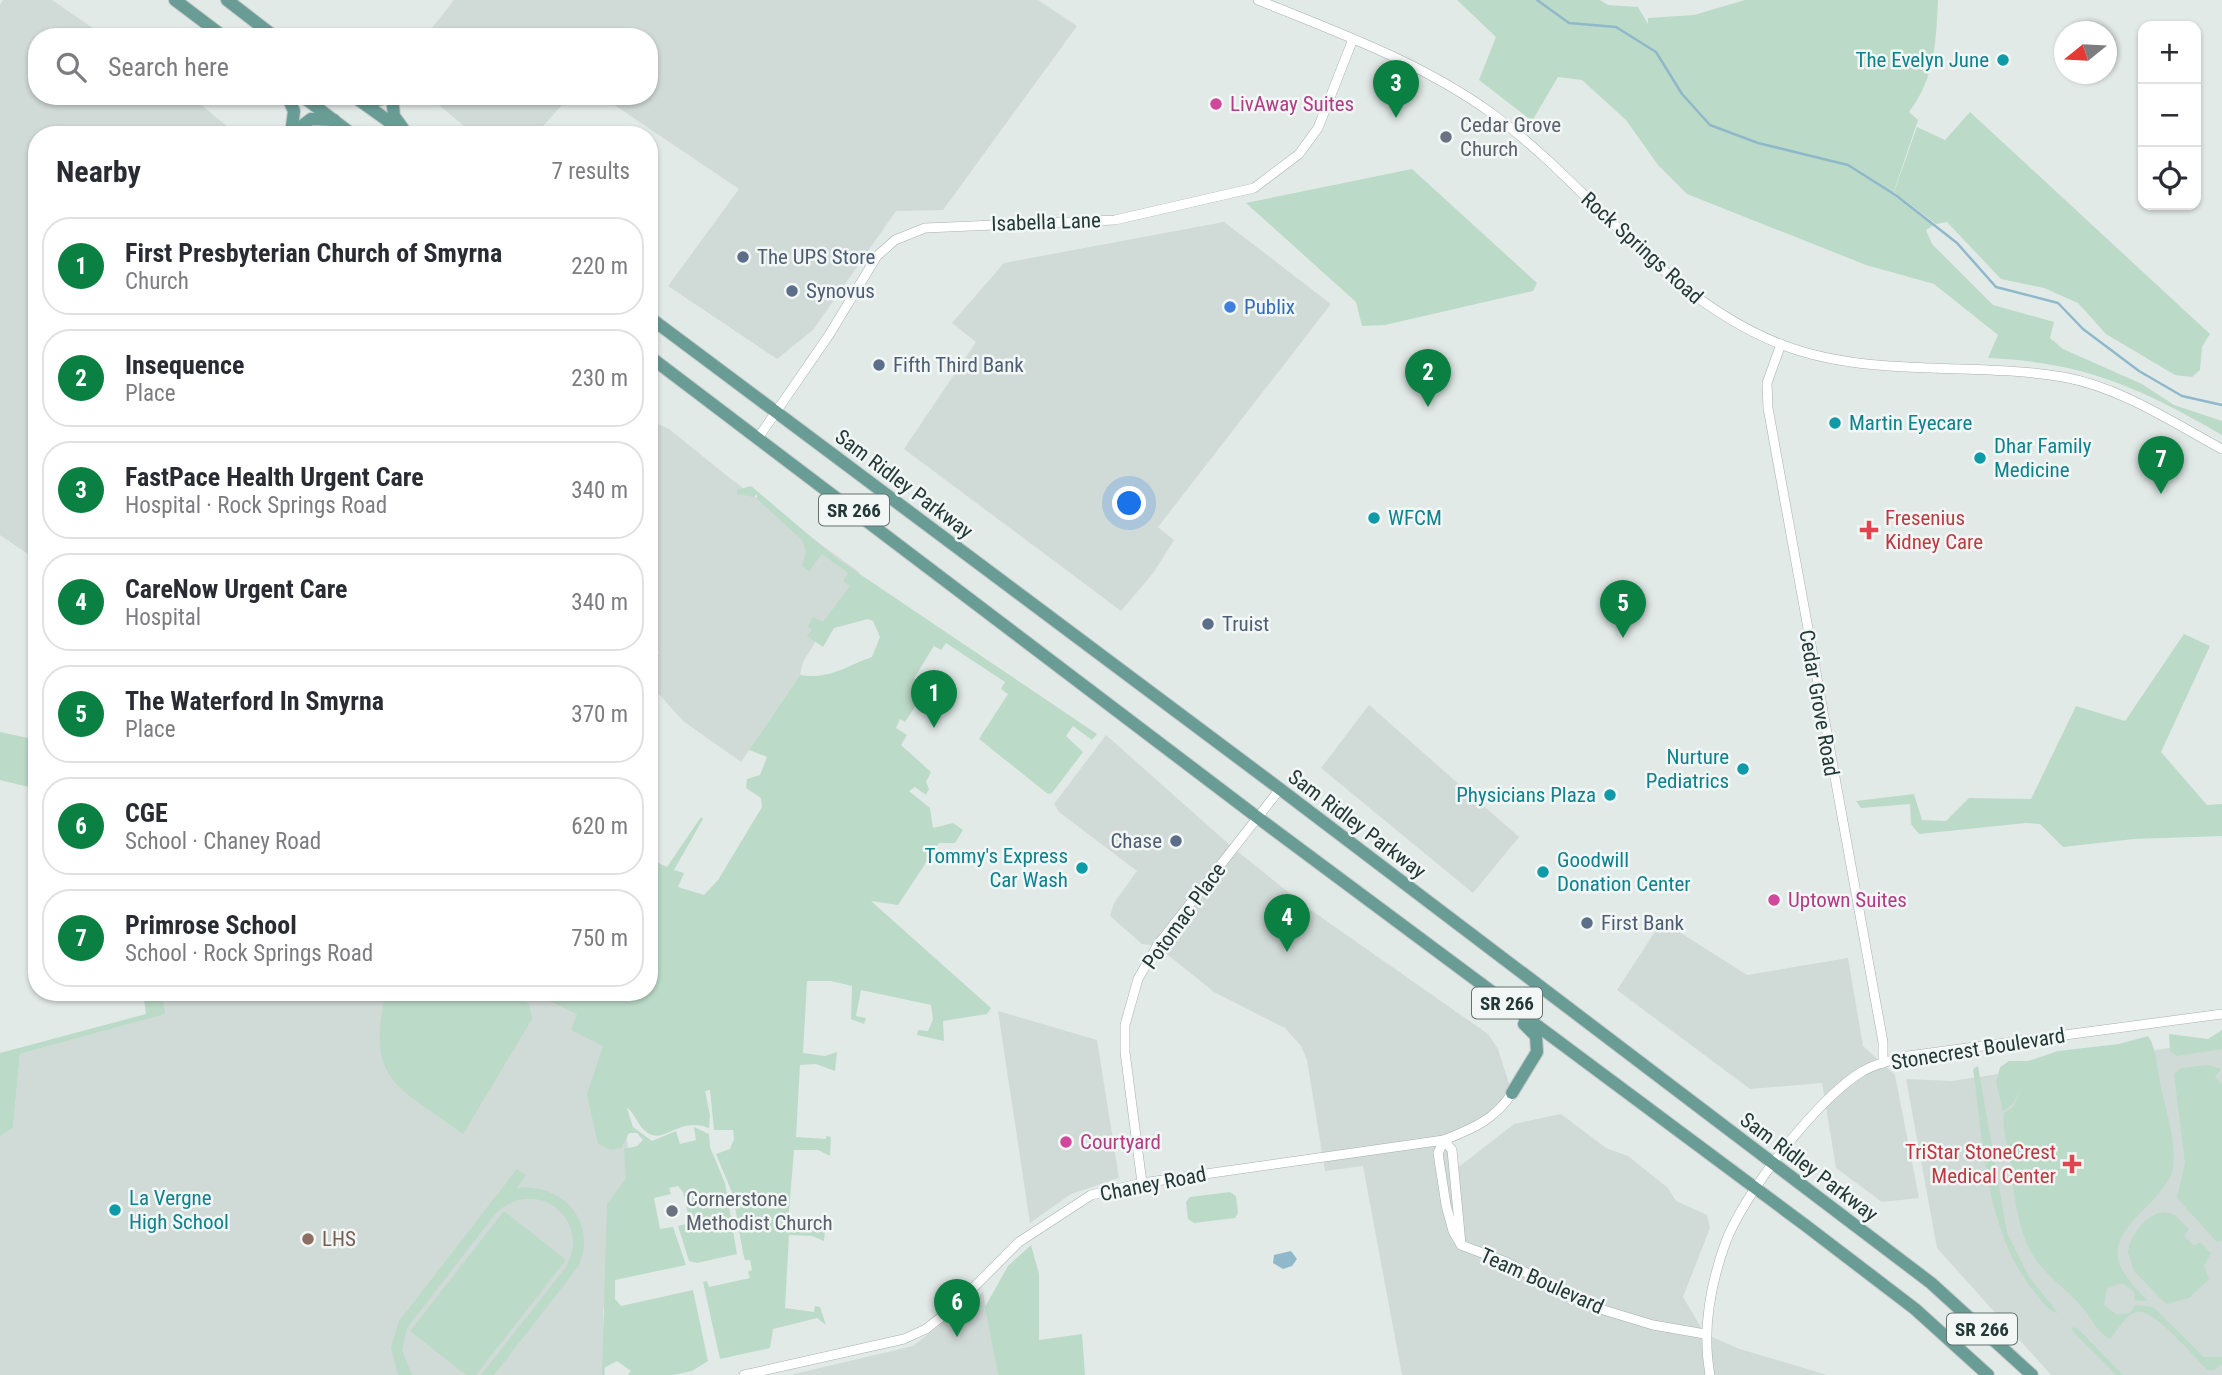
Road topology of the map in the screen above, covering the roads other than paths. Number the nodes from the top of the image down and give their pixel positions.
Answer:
1 (175, 0) edge
2 (227, 0) edge
3 (1258, 0) edge
4 (212, 28) edge
5 (263, 28) edge
6 (1353, 39) junction
7 (291, 105) edge
8 (314, 105) edge
9 (368, 105) edge
10 (393, 105) edge
11 (334, 120) junction
12 (292, 126) edge
13 (302, 126) edge
14 (342, 126) edge
15 (395, 126) edge
16 (401, 126) edge
17 (658, 324) edge
18 (1781, 344) junction
19 (658, 363) edge
20 (776, 412) junction
21 (758, 438) junction
22 (2222, 449) edge
23 (1280, 789) junction
24 (1258, 817) junction
25 (1425, 942) junction
26 (2222, 1014) edge
27 (1883, 1063) junction
28 (1512, 1093) joint
29 (1444, 1140) junction
30 (1774, 1164) junction
31 (1142, 1183) junction
32 (1756, 1189) junction
33 (1705, 1334) junction
34 (744, 1375) edge
35 (1710, 1375) edge
36 (1988, 1375) edge
37 (2032, 1375) edge

1 - 4 main road
2 - 5 main road
3 - 6 street, Rock Springs Road
6 - 18 street, Rock Springs Road
6 - 20 street, Isabella Lane
7 - 12 main road
8 - 11 main road
9 - 15 main road
10 - 16 main road
11 - 13 main road
11 - 14 main road
17 - 20 main road, Sam Ridley Parkway / SR 266
18 - 22 street, Rock Springs Road
18 - 27 street, Cedar Grove Road
19 - 21 main road, SR 266
20 - 21 street, Isabella Lane
20 - 23 main road, Sam Ridley Parkway / SR 266
21 - 24 main road, SR 266
23 - 24 street, Potomac Place
23 - 30 main road, Sam Ridley Parkway / SR 266
24 - 25 main road, SR 266
24 - 31 street, Potomac Place
25 - 28 main road
25 - 32 main road, SR 266
26 - 27 street, Stonecrest Boulevard
27 - 30 street, Stonecrest Boulevard
28 - 29 street, Chaney Road
29 - 31 street, Chaney Road
29 - 33 street, Team Boulevard
30 - 32 street, Stonecrest Boulevard
30 - 37 main road, Sam Ridley Parkway / SR 266
31 - 34 street, Chaney Road
32 - 33 street, Stonecrest Boulevard
32 - 36 main road, SR 266
33 - 35 street, Stonecrest Boulevard

